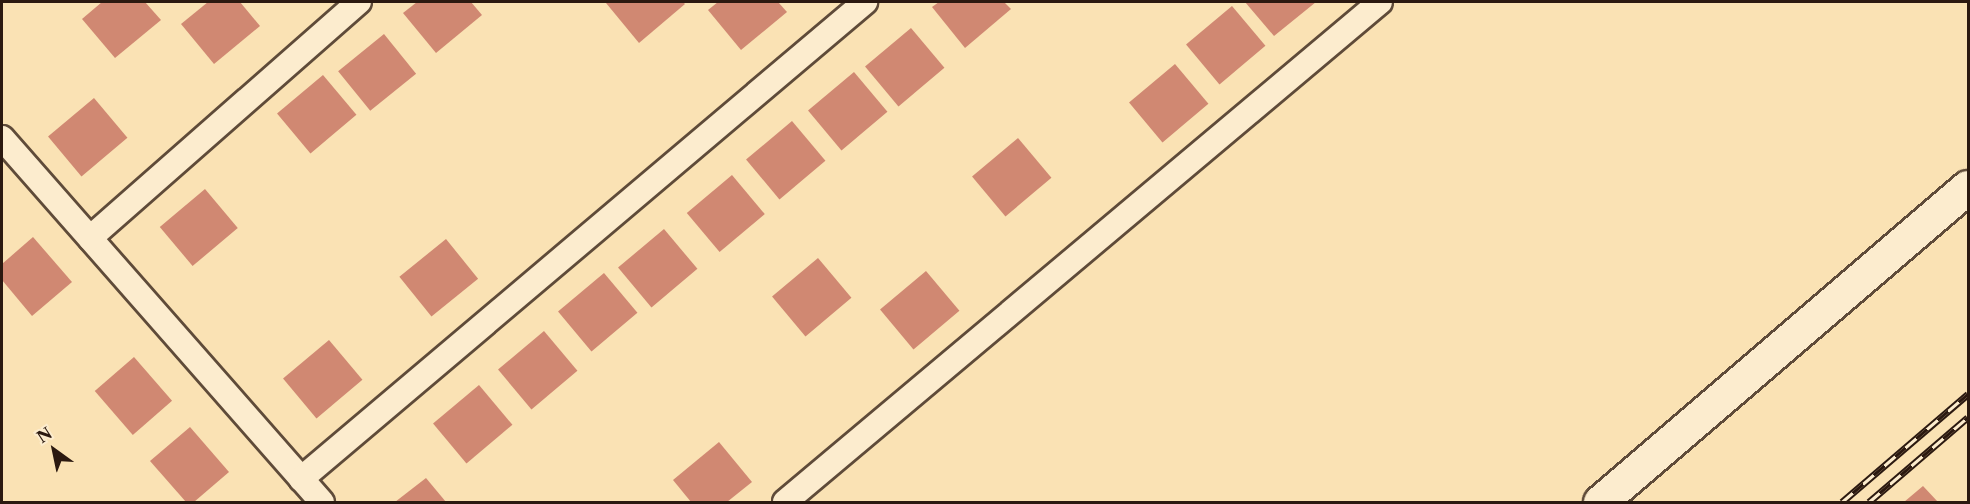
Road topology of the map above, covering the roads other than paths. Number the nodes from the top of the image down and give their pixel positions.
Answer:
1 (359, 2) edge
2 (865, 2) edge
3 (1380, 2) edge
4 (2, 138) edge
5 (1968, 187) edge
6 (90, 238) junction
7 (301, 479) junction
8 (322, 502) edge
9 (785, 502) edge
10 (1600, 502) edge

1 - 6 street
2 - 7 street
3 - 9 street
4 - 6 street
5 - 10 main road
6 - 7 street
7 - 8 street

